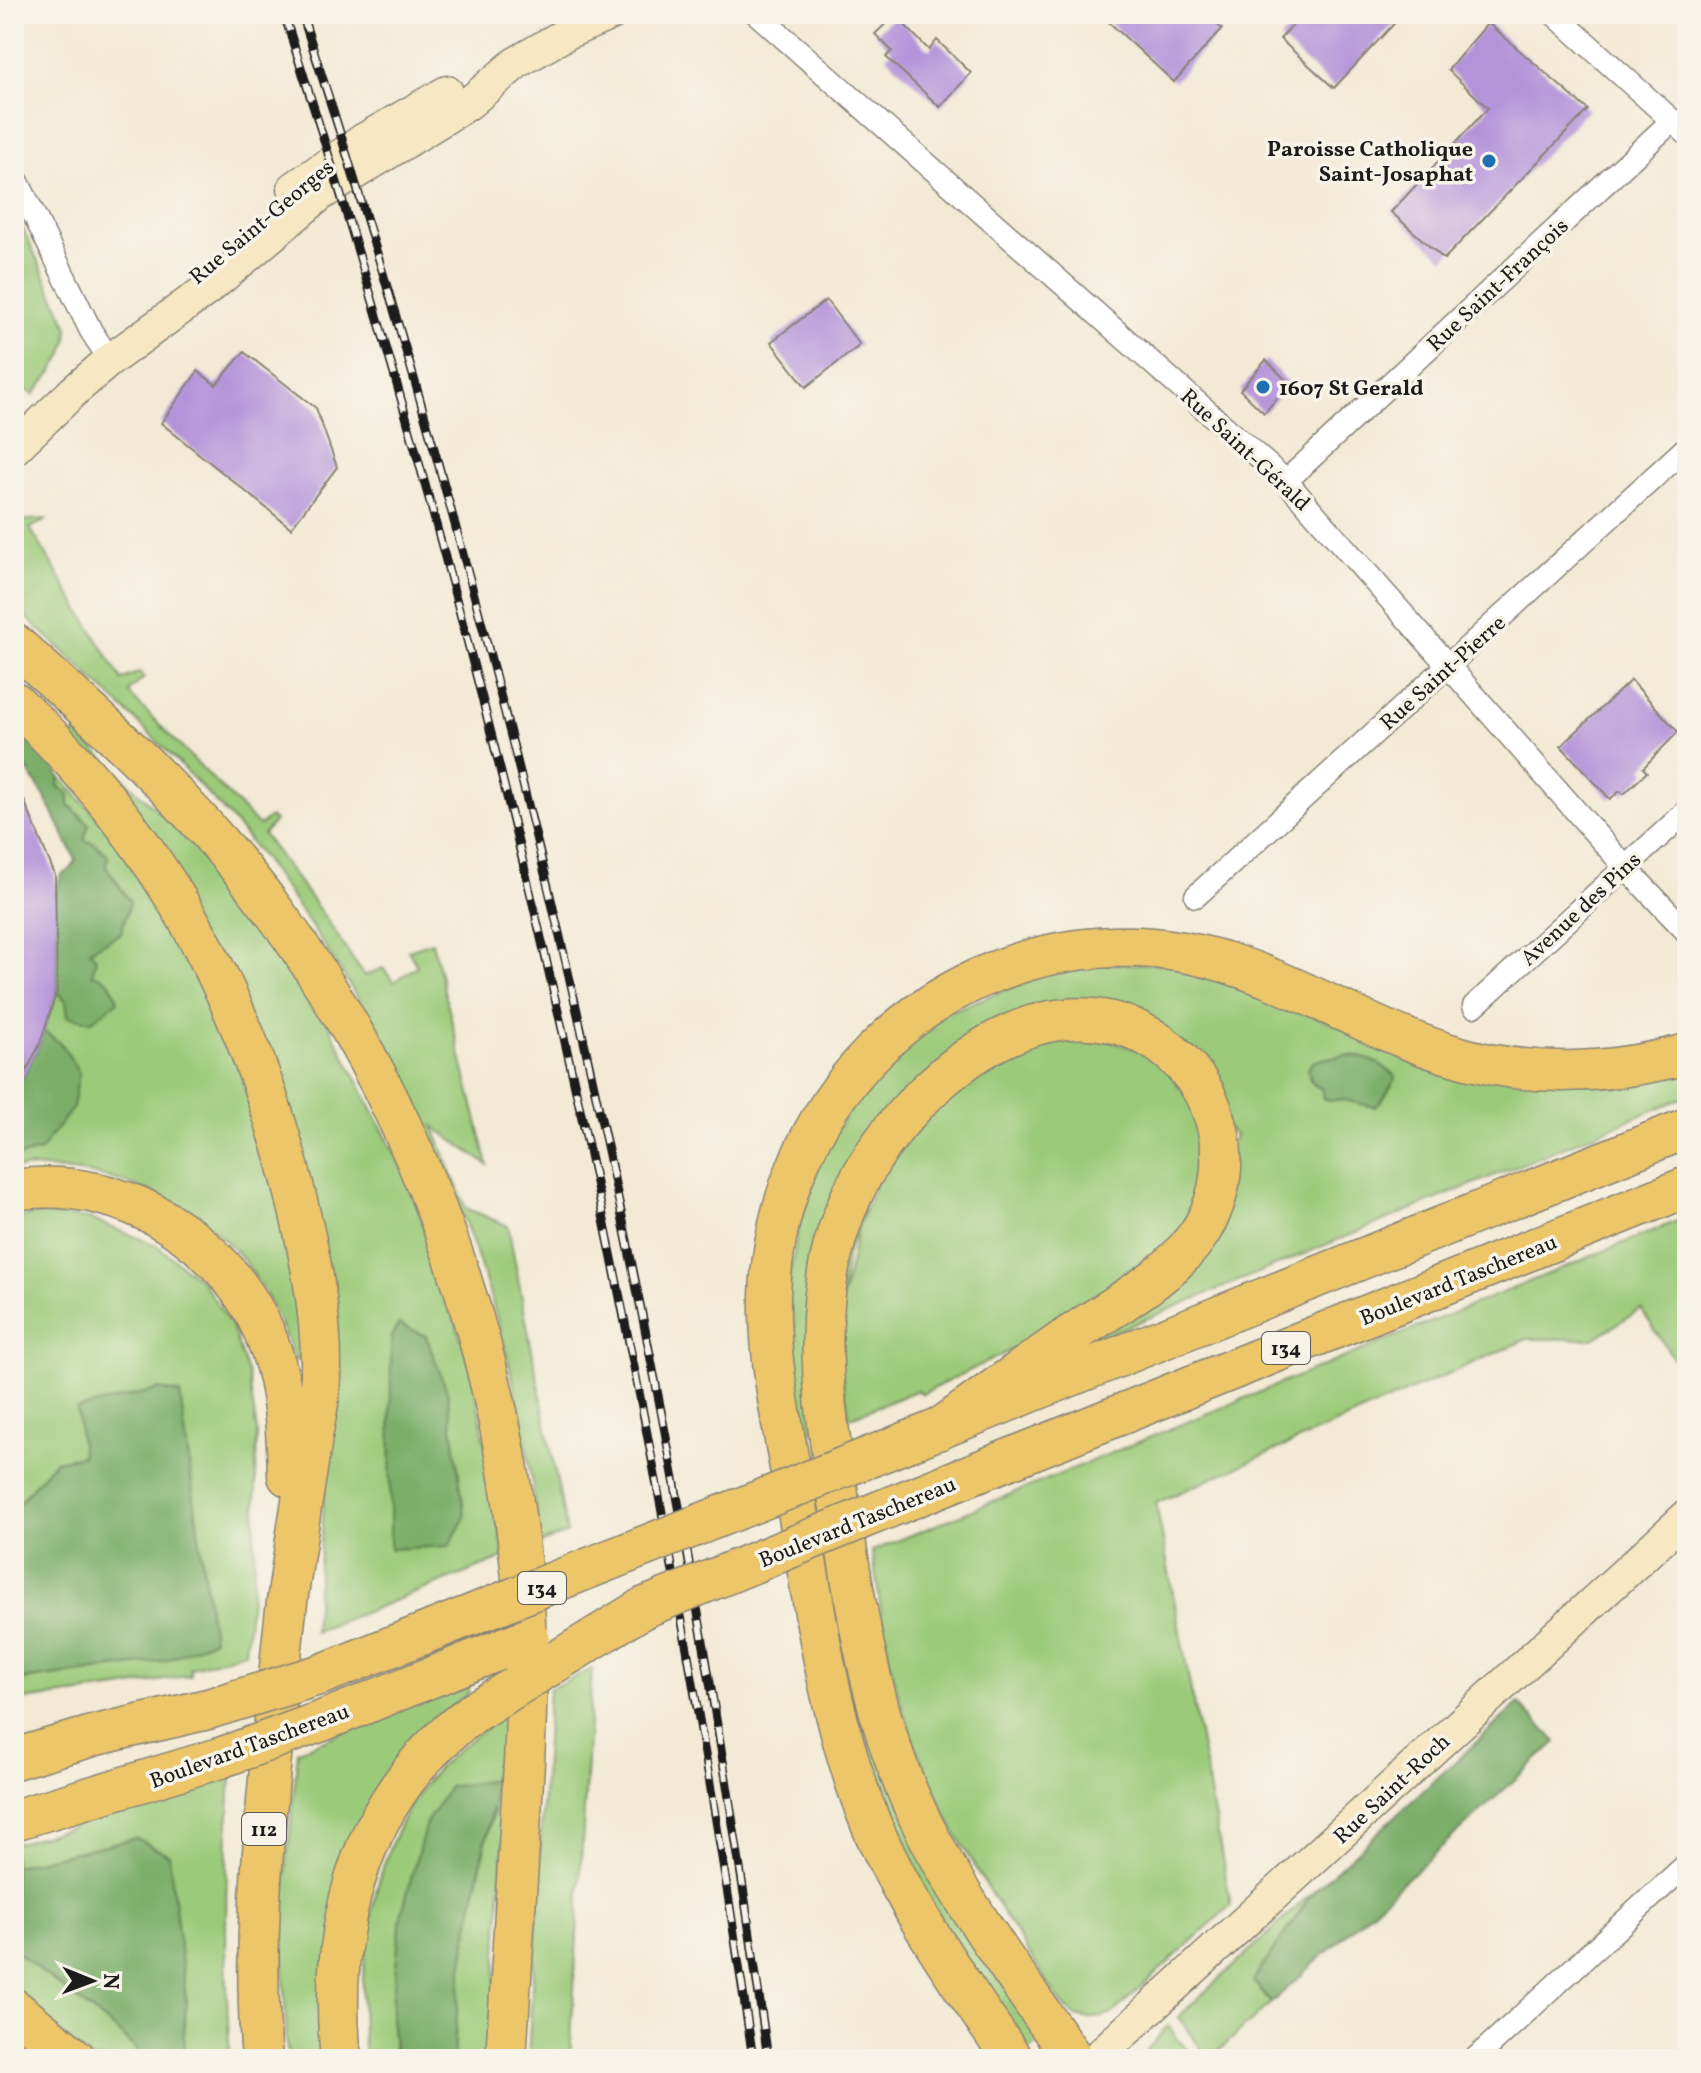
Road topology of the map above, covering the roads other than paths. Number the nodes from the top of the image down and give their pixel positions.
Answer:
1 (611, 14) edge
2 (757, 14) edge
3 (1554, 14) edge
4 (1680, 127) edge
5 (14, 174) edge
6 (110, 360) junction
7 (1687, 447) edge
8 (14, 449) edge
9 (1286, 481) junction
10 (14, 644) edge
11 (1448, 667) junction
12 (14, 702) edge
13 (1687, 811) edge
14 (1625, 867) junction
15 (1196, 896) dead end
16 (1687, 932) edge
17 (1474, 1006) dead end
18 (1687, 1054) edge
19 (1687, 1128) edge
20 (1687, 1187) edge
21 (14, 1190) edge
22 (938, 1430) junction
23 (1687, 1516) edge
24 (287, 1600) junction
25 (643, 1608) junction
26 (14, 1730) edge
27 (96, 1735) junction
28 (14, 1759) edge
29 (14, 1820) edge
30 (1687, 1864) edge
31 (14, 2009) edge
32 (76, 2059) edge
33 (262, 2059) edge
34 (341, 2059) edge
35 (506, 2059) edge
36 (1012, 2059) edge
37 (1073, 2059) edge
38 (1095, 2059) edge
39 (1475, 2059) edge

1 - 6 main road, Rue Saint-Georges
2 - 9 street, Rue Saint-Gérald
3 - 4 street
4 - 9 street, Rue Saint-François
5 - 6 street
6 - 8 main road, Rue Saint-Georges
7 - 11 street, Rue Saint-Pierre
9 - 11 street, Rue Saint-Gérald
10 - 35 highway
11 - 14 street, Rue Saint-Gérald
11 - 15 street, Rue Saint-Pierre
12 - 24 highway
13 - 14 street, Avenue des Pins
14 - 16 street, Rue Saint-Gérald
14 - 17 street, Avenue des Pins
18 - 36 highway
19 - 22 highway, Boulevard Taschereau / 134
20 - 25 highway, Boulevard Taschereau / 134, bridge
21 - 24 highway
22 - 27 highway, Boulevard Taschereau / 134, bridge
22 - 37 highway
23 - 38 main road, Rue Saint-Roch
24 - 33 highway, 112
25 - 29 highway, Boulevard Taschereau / 134, bridge
25 - 34 highway, bridge
26 - 27 highway
27 - 28 highway, Boulevard Taschereau / 134
30 - 39 street
31 - 32 highway

